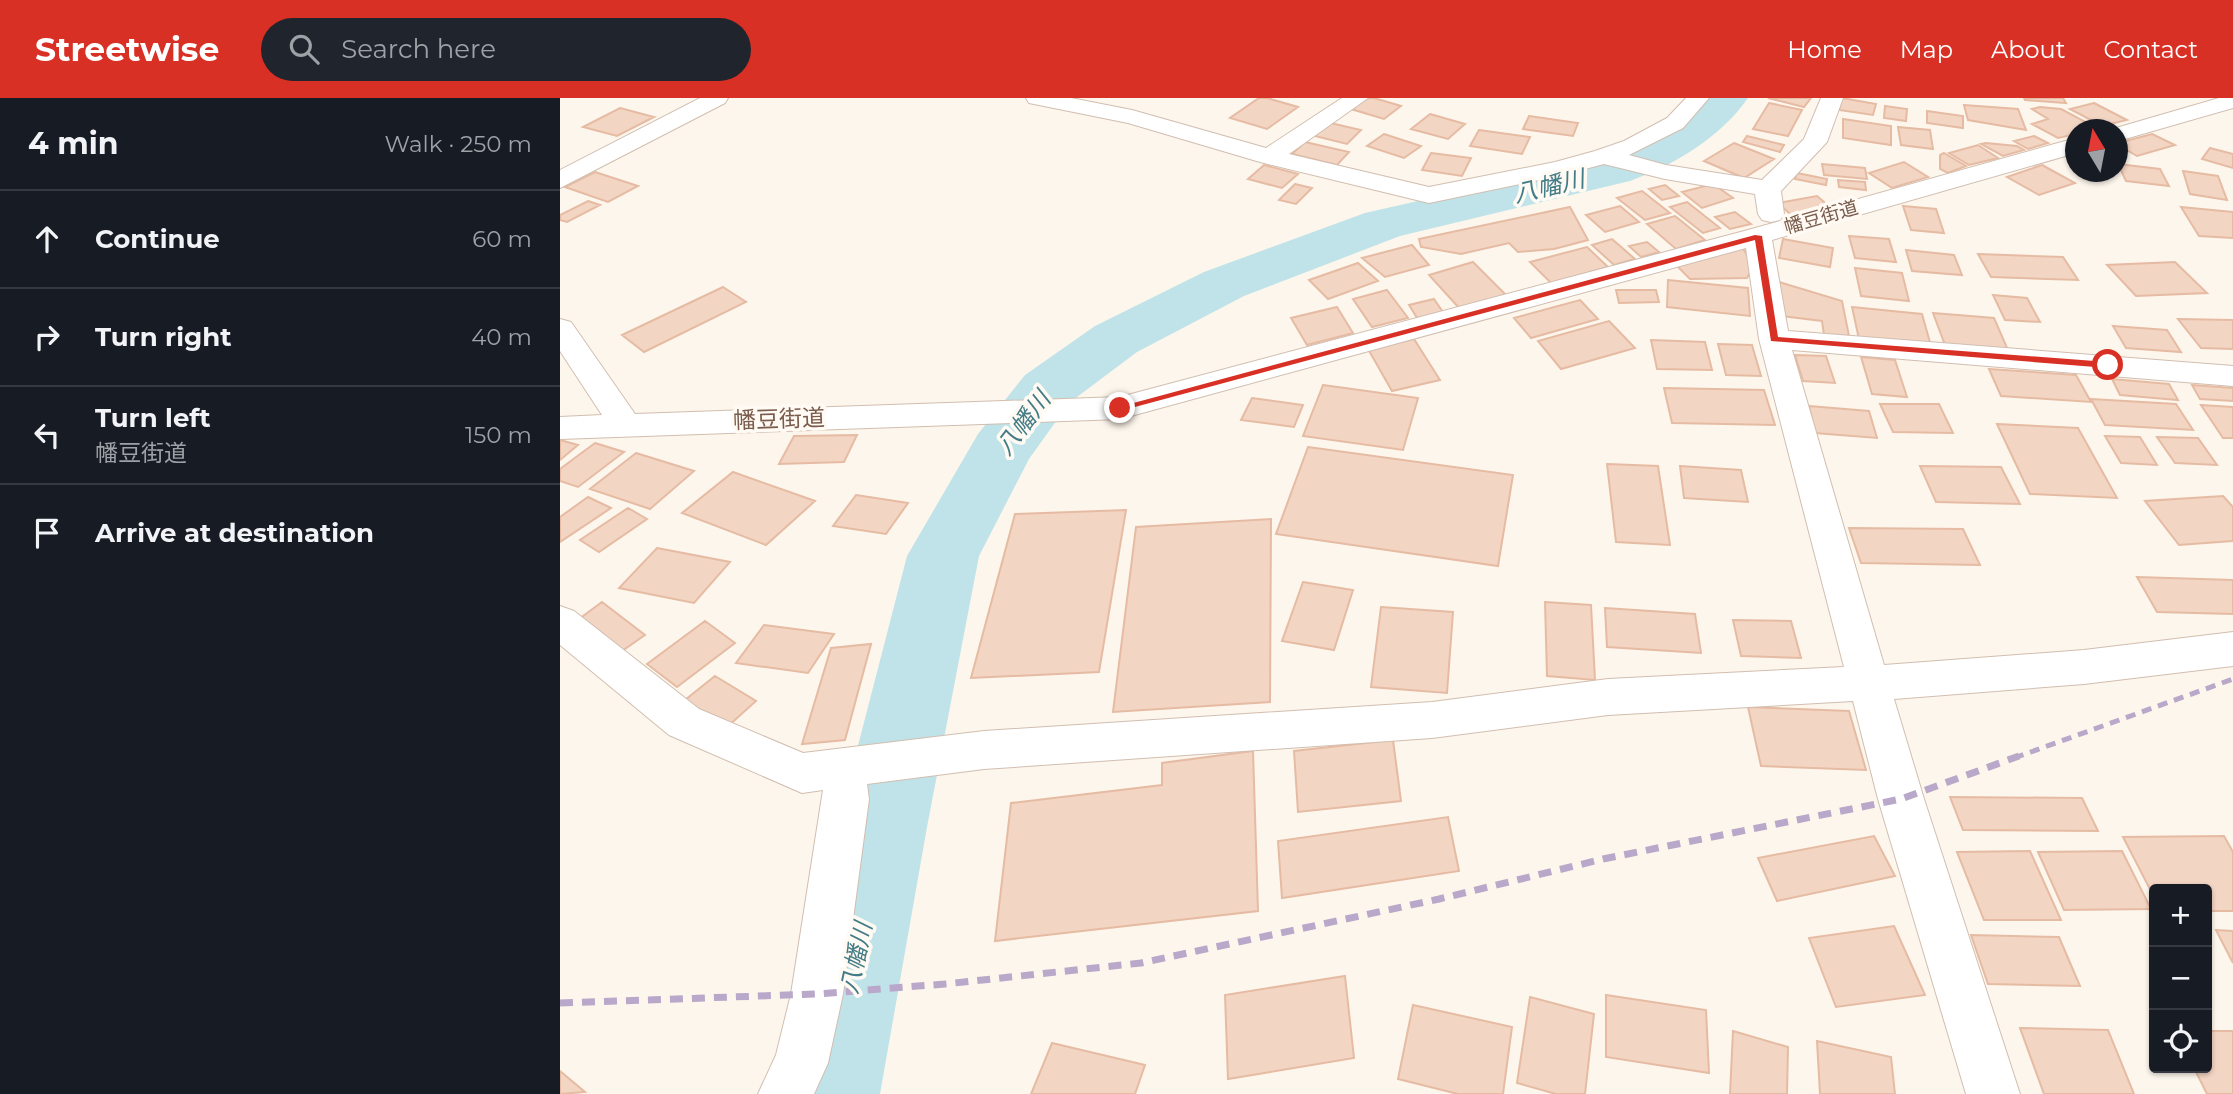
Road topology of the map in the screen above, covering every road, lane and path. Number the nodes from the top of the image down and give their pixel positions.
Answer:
1 (717, 98) edge
2 (1038, 98) edge
3 (1357, 98) edge
4 (1698, 98) edge
5 (1832, 98) edge
6 (2224, 103) edge
7 (2128, 131) edge
8 (2065, 148) edge
9 (1605, 156) junction
10 (1269, 157) junction
11 (560, 180) edge
12 (1768, 189) junction
13 (1767, 233) junction
14 (560, 328) edge
15 (1774, 339) junction
16 (2233, 376) edge
17 (625, 425) junction
18 (560, 428) edge
19 (560, 622) edge
20 (2233, 649) edge
21 (1870, 683) junction
22 (844, 768) junction
23 (785, 1094) edge
24 (1993, 1094) edge

1 - 11 street
2 - 10 street
3 - 10 street
4 - 9 street
5 - 12 street
6 - 7 street
8 - 13 street, 幡豆街道
9 - 10 street
9 - 12 street
12 - 13 street
13 - 15 street
13 - 17 street, 幡豆街道
14 - 17 street
15 - 16 street
15 - 21 street
17 - 18 street, 幡豆街道
19 - 22 street
20 - 21 street
21 - 22 street
21 - 24 street
22 - 23 street

